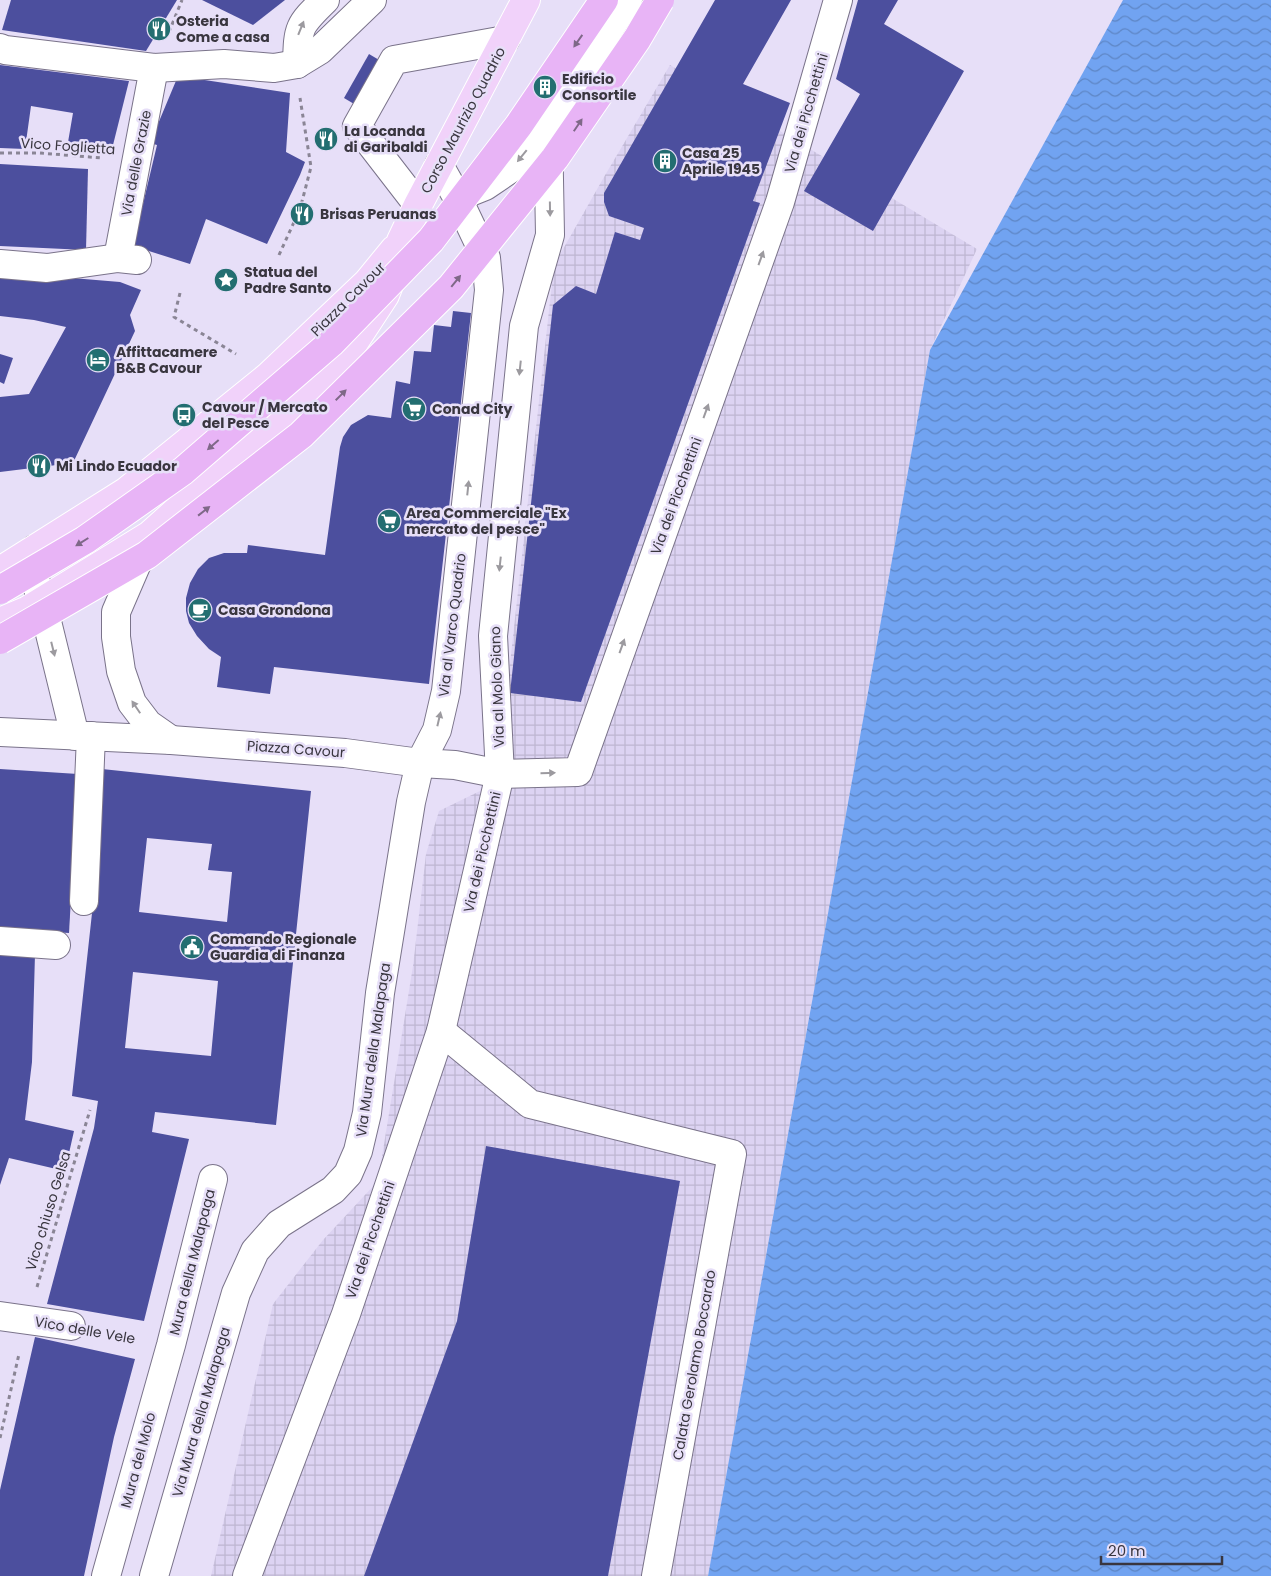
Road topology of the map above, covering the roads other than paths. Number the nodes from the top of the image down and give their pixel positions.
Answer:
1 (325, 0) edge
2 (372, 0) edge
3 (526, 0) edge
4 (604, 0) edge
5 (628, 0) edge
6 (660, 0) edge
7 (838, 0) edge
8 (505, 40) junction
9 (0, 48) edge
10 (297, 64) junction
11 (154, 68) junction
12 (548, 125) junction
13 (439, 166) junction
14 (457, 197) junction
15 (418, 205) junction
16 (401, 241) junction
17 (0, 264) edge
18 (150, 534) junction
19 (36, 548) junction
20 (0, 571) edge
21 (0, 590) edge
22 (42, 601) junction
23 (0, 622) edge
24 (0, 640) edge
25 (0, 732) edge
26 (83, 736) junction
27 (171, 740) junction
28 (420, 763) junction
29 (500, 774) junction
30 (84, 901) dead end
31 (0, 941) edge
32 (56, 945) dead end
33 (441, 1031) junction
34 (212, 1179) dead end
35 (0, 1316) edge
36 (70, 1326) road end
37 (170, 1345) joint
38 (106, 1576) edge
39 (154, 1576) edge
40 (247, 1576) edge
41 (656, 1576) edge

10 -> 1 street
2 - 10 street
3 - 8 main road, Corso Maurizio Quadrio
4 -> 21 highway, bridge
5 - 12 street
24 -> 6 highway, bridge
29 -> 7 street, Via dei Picchettini
8 - 13 main road, Corso Maurizio Quadrio
8 - 15 street
9 - 11 street
10 - 11 street
11 - 17 street, Via delle Grazie
12 -> 14 street
12 -> 29 street, Via al Molo Giano
13 - 14 street, Via al Varco Quadrio
13 - 15 main road, Corso Maurizio Quadrio
28 -> 14 street, Via al Varco Quadrio
15 - 16 main road, Corso Maurizio Quadrio
16 - 18 main road, Piazza Cavour
16 - 19 main road, Piazza Cavour
18 - 22 main road, Piazza Cavour
27 -> 18 street, Piazza Cavour
19 - 20 main road, Piazza Cavour
19 - 22 street
22 - 23 main road, Piazza Cavour
22 -> 26 street
25 - 26 street, Piazza Cavour
26 - 27 street, Piazza Cavour
26 - 30 street
27 - 28 street, Piazza Cavour
28 - 29 street, Piazza Cavour
28 - 39 street, Via Mura della Malapaga
29 - 33 street, Via dei Picchettini
31 - 32 street
33 - 40 street, Via dei Picchettini
33 - 41 street, Calata Gerolamo Boccardo
34 - 37 street, Mura della Malapaga
35 - 36 street, Vico delle Vele
37 - 38 street, Mura del Molo

